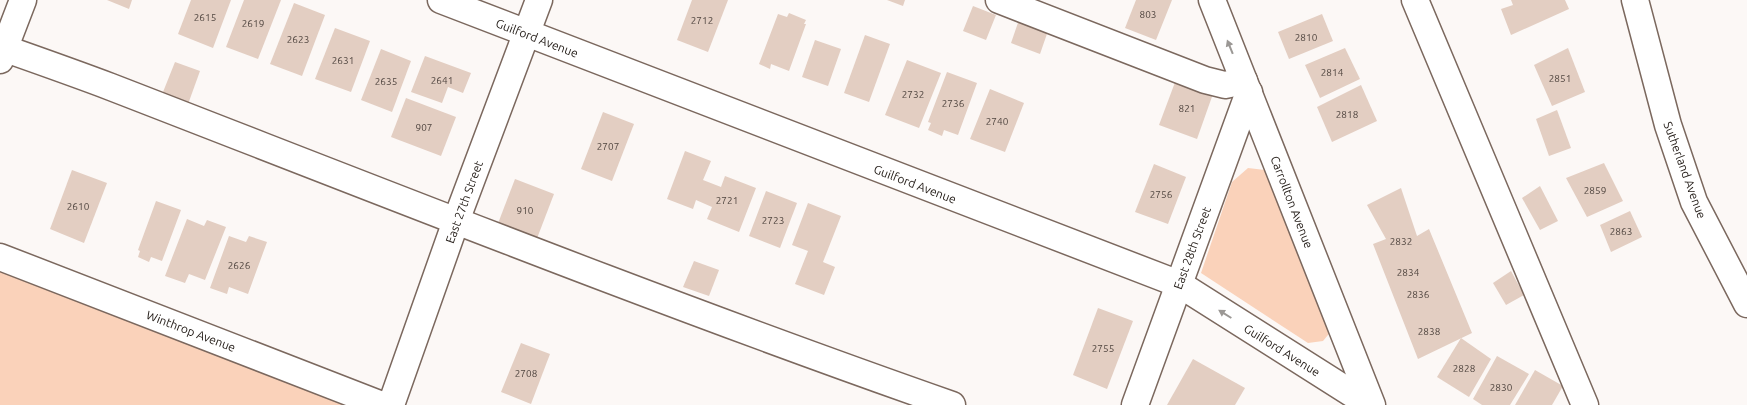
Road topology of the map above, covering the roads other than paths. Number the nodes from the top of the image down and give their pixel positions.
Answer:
1 (23, 0) edge
2 (441, 0) edge
3 (539, 0) edge
4 (999, 0) edge
5 (1212, 0) edge
6 (1416, 0) edge
7 (1635, 0) edge
8 (527, 34) junction
9 (1, 52) edge
10 (1246, 86) junction
11 (456, 221) junction
12 (0, 257) edge
13 (1178, 284) junction
14 (1747, 304) edge
15 (382, 405) edge
16 (391, 405) edge
17 (952, 405) edge
18 (1135, 405) edge
19 (1371, 405) edge
20 (1585, 405) edge

1 - 9 street
2 - 8 street, Guilford Avenue
3 - 8 street, East 27th Street
4 - 10 street
10 -> 5 street, Carrollton Avenue
6 - 20 street
7 - 14 street, Sutherland Avenue
8 - 11 street, East 27th Street
8 - 13 street, Guilford Avenue
9 - 11 street
10 - 13 street, East 28th Street
10 - 19 street, Carrollton Avenue
11 - 16 street, East 27th Street
11 - 17 street
12 - 15 street, Winthrop Avenue
13 - 18 street, East 28th Street
19 -> 13 street, Guilford Avenue

